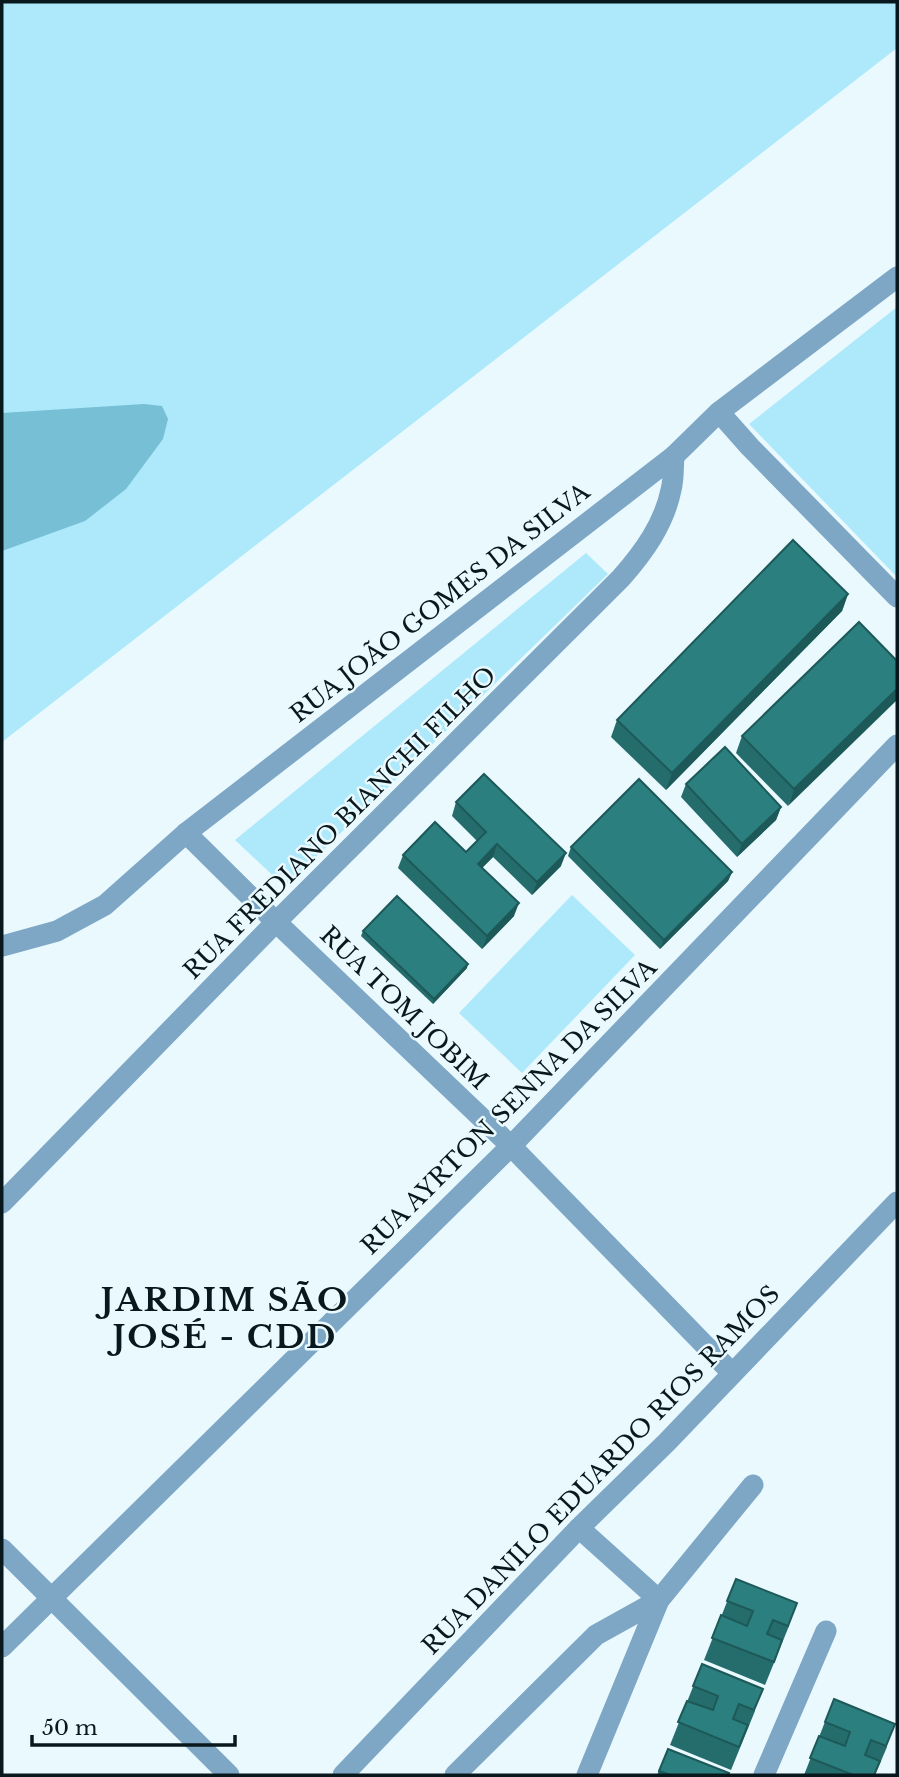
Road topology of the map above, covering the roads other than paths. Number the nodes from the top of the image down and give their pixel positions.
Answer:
1 (897, 276) edge
2 (719, 412) junction
3 (674, 456) junction
4 (897, 597) edge
5 (897, 744) edge
6 (186, 833) junction
7 (276, 922) junction
8 (2, 946) edge
9 (511, 1146) junction
10 (897, 1202) edge
11 (2, 1203) edge
12 (731, 1373) junction
13 (753, 1485) dead end
14 (579, 1528) junction
15 (2, 1549) edge
16 (51, 1597) junction
17 (659, 1600) junction
18 (826, 1630) dead end
19 (2, 1647) edge
20 (229, 1775) edge
21 (343, 1775) edge
22 (454, 1775) edge
23 (587, 1775) edge
24 (764, 1775) edge

1 - 2 street, RUA JOÃO GOMES DA SILVA
2 - 3 street, RUA JOÃO GOMES DA SILVA
2 - 4 street
3 - 6 street, RUA JOÃO GOMES DA SILVA
3 - 7 street, RUA FREDIANO BIANCHI FILHO
5 - 9 street, RUA AYRTON SENNA DA SILVA
6 - 7 street, RUA TOM JOBIM
6 - 8 street, RUA JOÃO GOMES DA SILVA
7 - 9 street, RUA TOM JOBIM
7 - 11 street, RUA FREDIANO BIANCHI FILHO
9 - 12 street, RUA TOM JOBIM
9 - 16 street, RUA AYRTON SENNA DA SILVA
10 - 12 street, RUA DANILO EDUARDO RIOS RAMOS
12 - 14 street, RUA DANILO EDUARDO RIOS RAMOS
13 - 17 street
14 - 17 street
14 - 21 street, RUA DANILO EDUARDO RIOS RAMOS
15 - 16 street
16 - 19 street, RUA AYRTON SENNA DA SILVA
16 - 20 street
17 - 22 street
17 - 23 street
18 - 24 street

